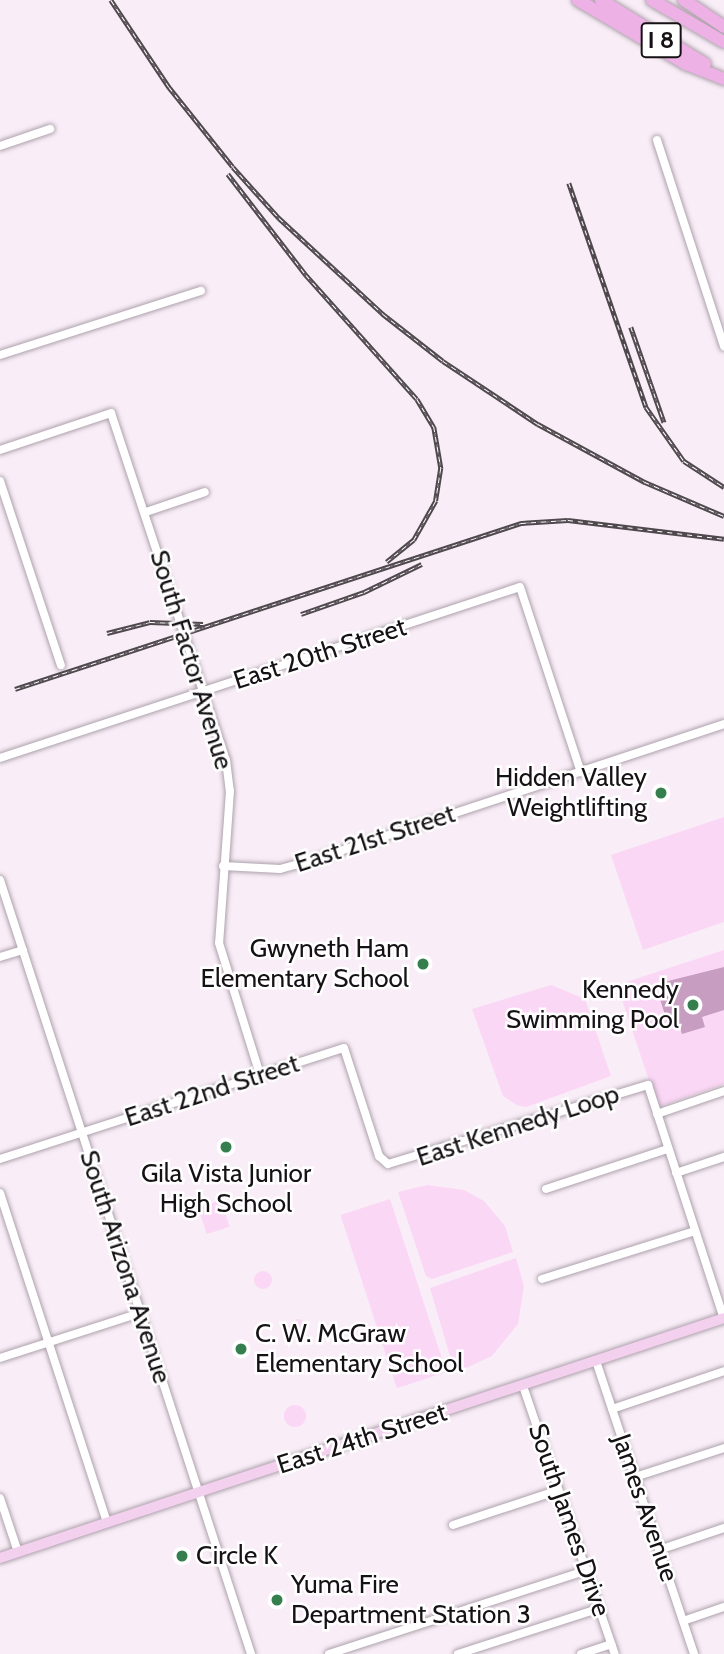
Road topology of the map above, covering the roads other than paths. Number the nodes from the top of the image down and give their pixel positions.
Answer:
1 (578, 0) edge
2 (601, 0) edge
3 (652, 0) edge
4 (684, 0) edge
5 (724, 27) edge
6 (724, 42) edge
7 (724, 77) edge
8 (50, 129) dead end
9 (657, 140) dead end
10 (0, 146) edge
11 (201, 291) dead end
12 (723, 341) edge
13 (0, 355) edge
14 (0, 450) edge
15 (0, 481) edge
16 (205, 492) dead end
17 (146, 512) junction
18 (61, 665) dead end
19 (203, 692) junction
20 (724, 724) edge
21 (0, 758) edge
22 (581, 772) junction
23 (223, 866) junction
24 (0, 880) edge
25 (23, 950) junction
26 (0, 957) edge
27 (260, 1075) junction
28 (724, 1091) edge
29 (657, 1114) junction
30 (81, 1133) junction
31 (668, 1149) junction
32 (724, 1157) edge
33 (0, 1159) edge
34 (388, 1164) joint
35 (676, 1173) junction
36 (546, 1189) dead end
37 (0, 1193) edge
38 (695, 1231) junction
39 (542, 1279) dead end
40 (140, 1313) junction
41 (724, 1319) edge
42 (48, 1343) junction
43 (0, 1359) edge
44 (596, 1361) junction
45 (724, 1371) edge
46 (523, 1386) junction
47 (612, 1409) junction
48 (724, 1448) edge
49 (635, 1477) junction
50 (556, 1491) junction
51 (199, 1492) junction
52 (0, 1498) edge
53 (107, 1523) junction
54 (453, 1525) dead end
55 (724, 1528) edge
56 (659, 1550) junction
57 (18, 1552) junction
58 (0, 1558) edge
59 (587, 1570) junction
60 (600, 1608) junction
61 (724, 1608) edge
62 (683, 1621) junction
63 (611, 1644) junction
64 (251, 1654) edge
65 (329, 1654) edge
66 (458, 1654) edge
67 (582, 1654) edge
68 (615, 1654) edge
69 (694, 1654) edge

1 - 7 highway
2 - 7 highway, I 8
3 - 6 highway, I 8
4 - 5 highway
8 - 10 street
9 - 12 street
11 - 13 street
14 - 17 street, South Factor Avenue
15 - 18 street
16 - 17 street
17 - 19 street, South Factor Avenue
19 - 21 street, East 20th Street
19 - 22 street, East 20th Street
19 - 23 street, South Factor Avenue
20 - 22 street, East 21st Street
22 - 23 street, East 21st Street
23 - 27 street, South Factor Avenue
24 - 25 street, South Arizona Avenue
25 - 26 street
25 - 30 street, South Arizona Avenue
27 - 30 street, East 22nd Street
27 - 34 street, East 22nd Street
28 - 29 street
29 - 31 street
29 - 34 street, East Kennedy Loop
30 - 33 street, East 22nd Street
30 - 40 street, South Arizona Avenue
31 - 35 street
31 - 36 street
32 - 35 street
35 - 38 street
37 - 42 street
38 - 39 street
38 - 41 street
40 - 42 street
40 - 51 street, South Arizona Avenue
41 - 44 main road, East 24th Street
42 - 43 street
42 - 53 street
44 - 46 main road, East 24th Street
44 - 47 street, James Avenue
45 - 47 street
46 - 50 street, South James Drive
46 - 51 main road, East 24th Street
47 - 49 street, James Avenue
48 - 49 street
49 - 56 street, James Avenue
50 - 54 street
50 - 59 street, South James Drive
51 - 53 main road, East 24th Street
51 - 64 street, South Arizona Avenue
52 - 57 street
53 - 57 main road, East 24th Street
55 - 56 street
56 - 62 street, James Avenue
57 - 58 main road, East 24th Street
59 - 60 street, South James Drive
59 - 65 street
60 - 63 street, South James Drive
60 - 66 street
61 - 62 street
62 - 69 street, James Avenue
63 - 67 street
63 - 68 street, South James Drive

